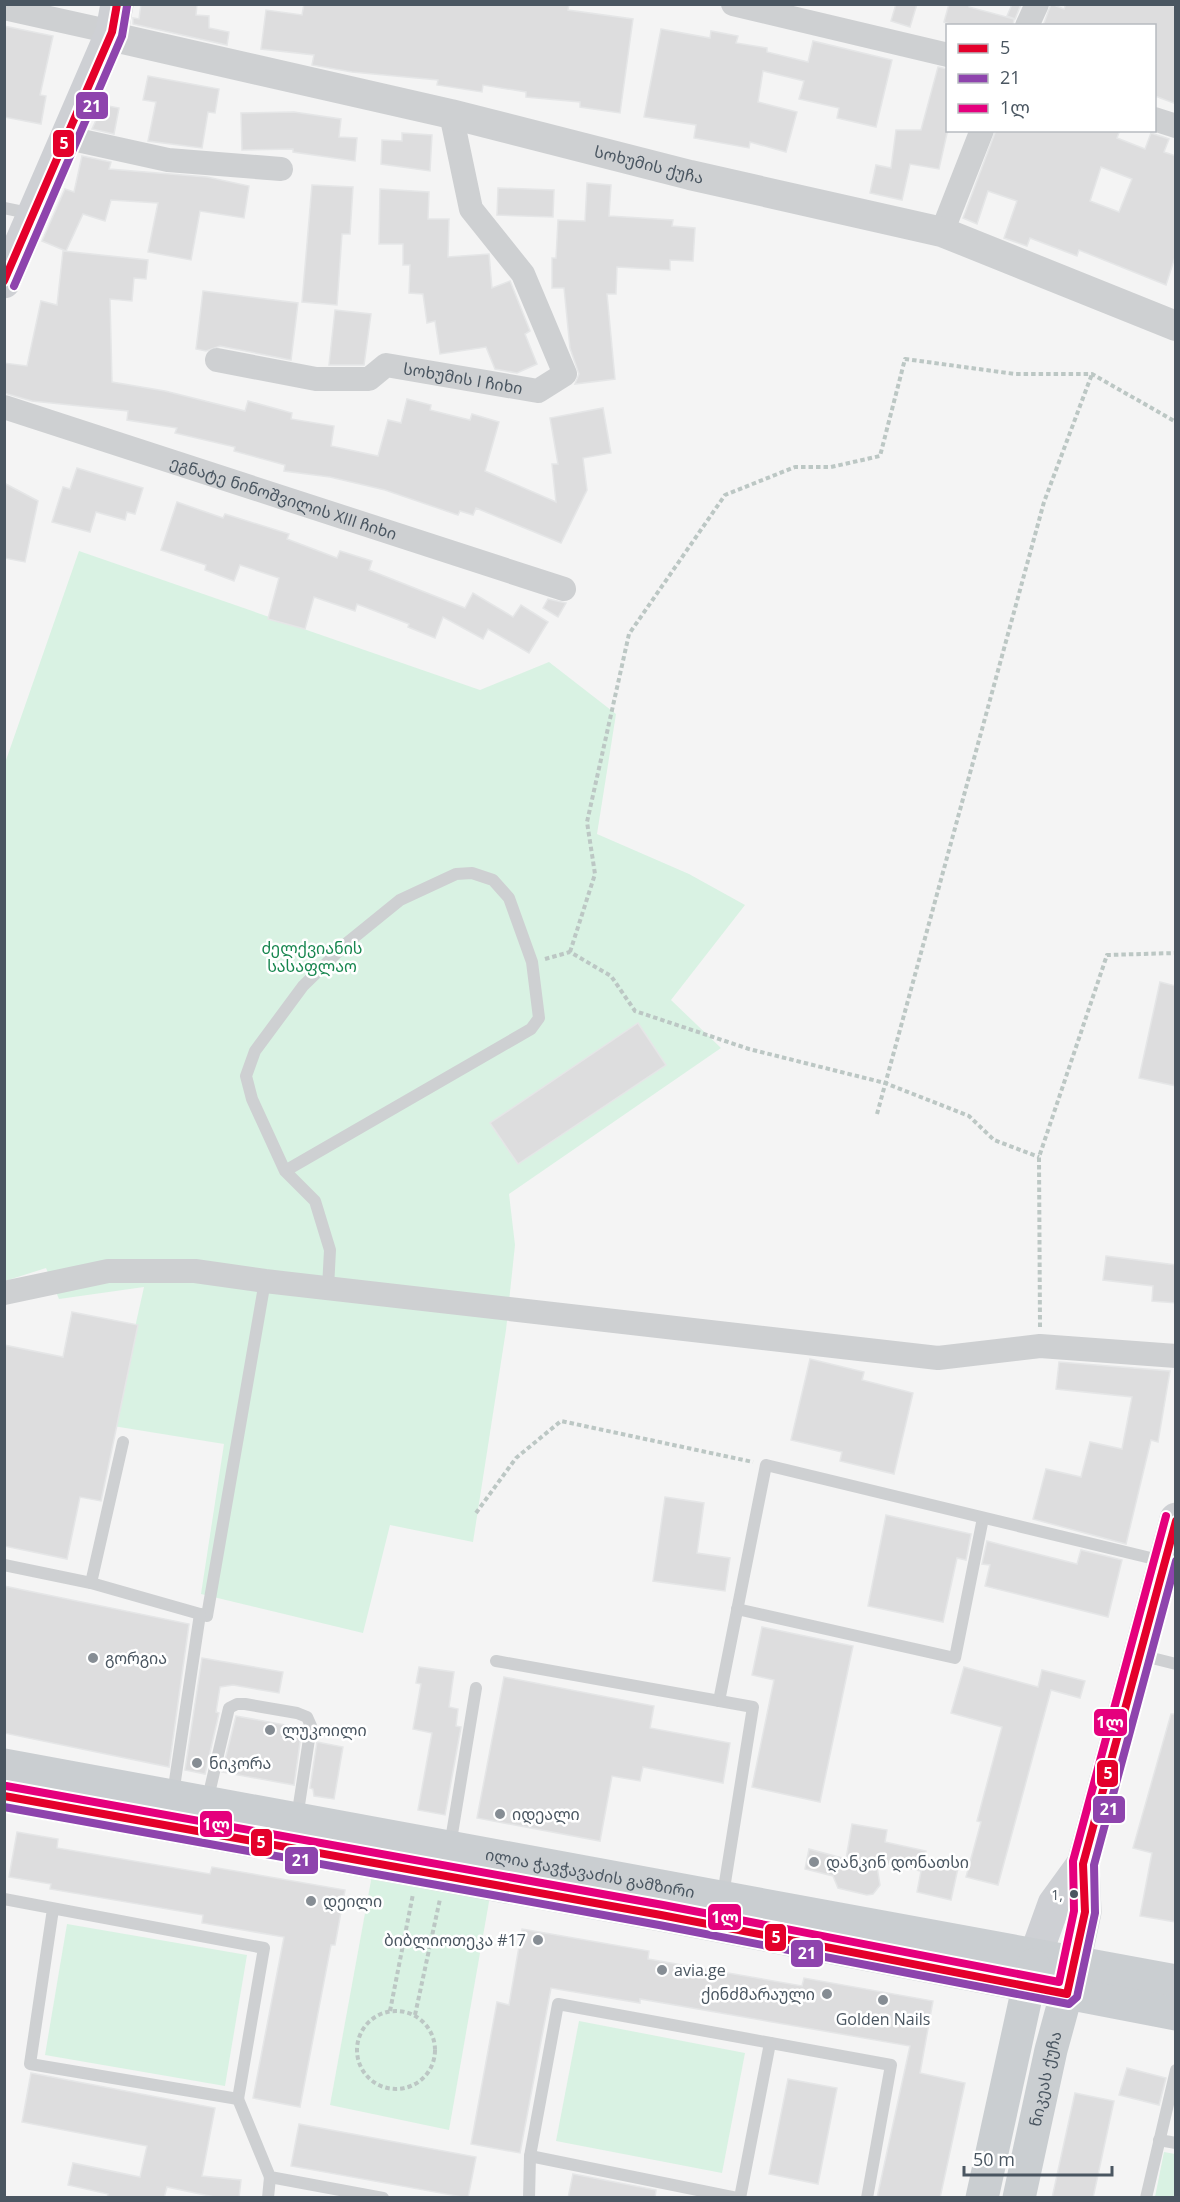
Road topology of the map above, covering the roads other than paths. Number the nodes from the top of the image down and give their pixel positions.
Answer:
1 (733, 4) edge
2 (1037, 4) edge
3 (4, 8) edge
4 (114, 18) edge
5 (1028, 24) edge
6 (946, 55) edge
7 (451, 114) junction
8 (1156, 119) edge
9 (1176, 126) edge
10 (981, 132) edge
11 (68, 138) junction
12 (281, 169) dead end
13 (19, 211) edge
14 (942, 232) junction
15 (4, 282) edge
16 (1176, 326) edge
17 (217, 360) dead end
18 (4, 407) edge
19 (564, 589) dead end
20 (285, 1171) junction
21 (265, 1281) junction
22 (328, 1288) junction
23 (4, 1293) edge
24 (1176, 1356) edge
25 (123, 1442) dead end
26 (983, 1518) junction
27 (1176, 1519) edge
28 (1164, 1562) junction
29 (4, 1565) edge
30 (91, 1583) junction
31 (737, 1609) junction
32 (200, 1614) junction
33 (1139, 1654) junction
34 (495, 1661) dead end
35 (1176, 1664) edge
36 (476, 1688) dead end
37 (719, 1701) junction
38 (4, 1766) edge
39 (4, 1796) edge
40 (172, 1797) junction
41 (207, 1803) junction
42 (297, 1819) junction
43 (1083, 1864) junction
44 (437, 1865) junction
45 (722, 1897) junction
46 (4, 1899) edge
47 (52, 1909) junction
48 (1036, 1954) junction
49 (1074, 1963) junction
50 (1176, 1981) edge
51 (1028, 1986) junction
52 (1067, 1994) junction
53 (1176, 2014) edge
54 (770, 2043) junction
55 (1176, 2070) edge
56 (238, 2099) junction
57 (1159, 2140) junction
58 (1176, 2144) edge
59 (530, 2156) junction
60 (270, 2177) junction
61 (268, 2198) edge
62 (383, 2198) edge
63 (528, 2198) edge
64 (739, 2198) edge
65 (867, 2198) edge
66 (982, 2198) edge
67 (1019, 2198) edge
68 (1146, 2198) edge

1 - 6 street
2 - 5 street
3 - 4 street
4 - 7 street, სოხუმის ქუჩა
4 - 11 main road
7 - 14 street, სოხუმის ქუჩა
7 - 17 street, სოხუმის I ჩიხი
8 - 9 street
10 - 14 street
11 - 12 street
11 - 13 main road
13 - 15 main road
14 - 16 street, სოხუმის ქუჩა
18 - 19 street, ეგნატე ნინოშვილის XIII ჩიხი
20 - 20 lane
20 - 22 lane
21 - 22 street
21 - 23 street
21 - 32 lane
22 - 24 street
25 - 30 lane
26 - 28 lane
26 - 31 lane
26 - 31 lane
27 - 28 main road
28 - 33 main road
29 - 30 lane
30 - 32 lane
31 - 37 lane
32 - 40 lane
33 - 35 lane
33 - 43 main road
34 - 37 lane
36 - 44 lane
37 - 45 lane
38 - 40 main road, ილია ჭავჭავაძის გამზირი
39 - 44 main road, ილია ჭავჭავაძის გამზირი
40 - 41 main road, ილია ჭავჭავაძის გამზირი
41 - 42 main road, ილია ჭავჭავაძის გამზირი
41 - 42 lane
42 - 44 main road, ილია ჭავჭავაძის გამზირი
43 - 48 main road
43 - 49 main road
44 - 45 main road, ილია ჭავჭავაძის გამზირი
44 - 51 main road, ილია ჭავჭავაძის გამზირი
45 - 48 main road, ილია ჭავჭავაძის გამზირი
46 - 47 lane
47 - 56 lane
47 - 56 lane
48 - 49 main road, ილია ჭავჭავაძის გამზირი
48 - 51 main road
49 - 50 main road, ილია ჭავჭავაძის გამზირი
49 - 52 main road, ნიკეას ქუჩა
51 - 52 main road, ილია ჭავჭავაძის გამზირი
51 - 66 main road
52 - 53 main road, ილია ჭავჭავაძის გამზირი
52 - 67 main road, ნიკეას ქუჩა
54 - 59 lane
54 - 64 lane
54 - 65 lane
55 - 57 lane
56 - 60 lane
57 - 58 lane
57 - 68 lane
59 - 63 lane
59 - 64 lane
60 - 61 lane
60 - 62 lane

